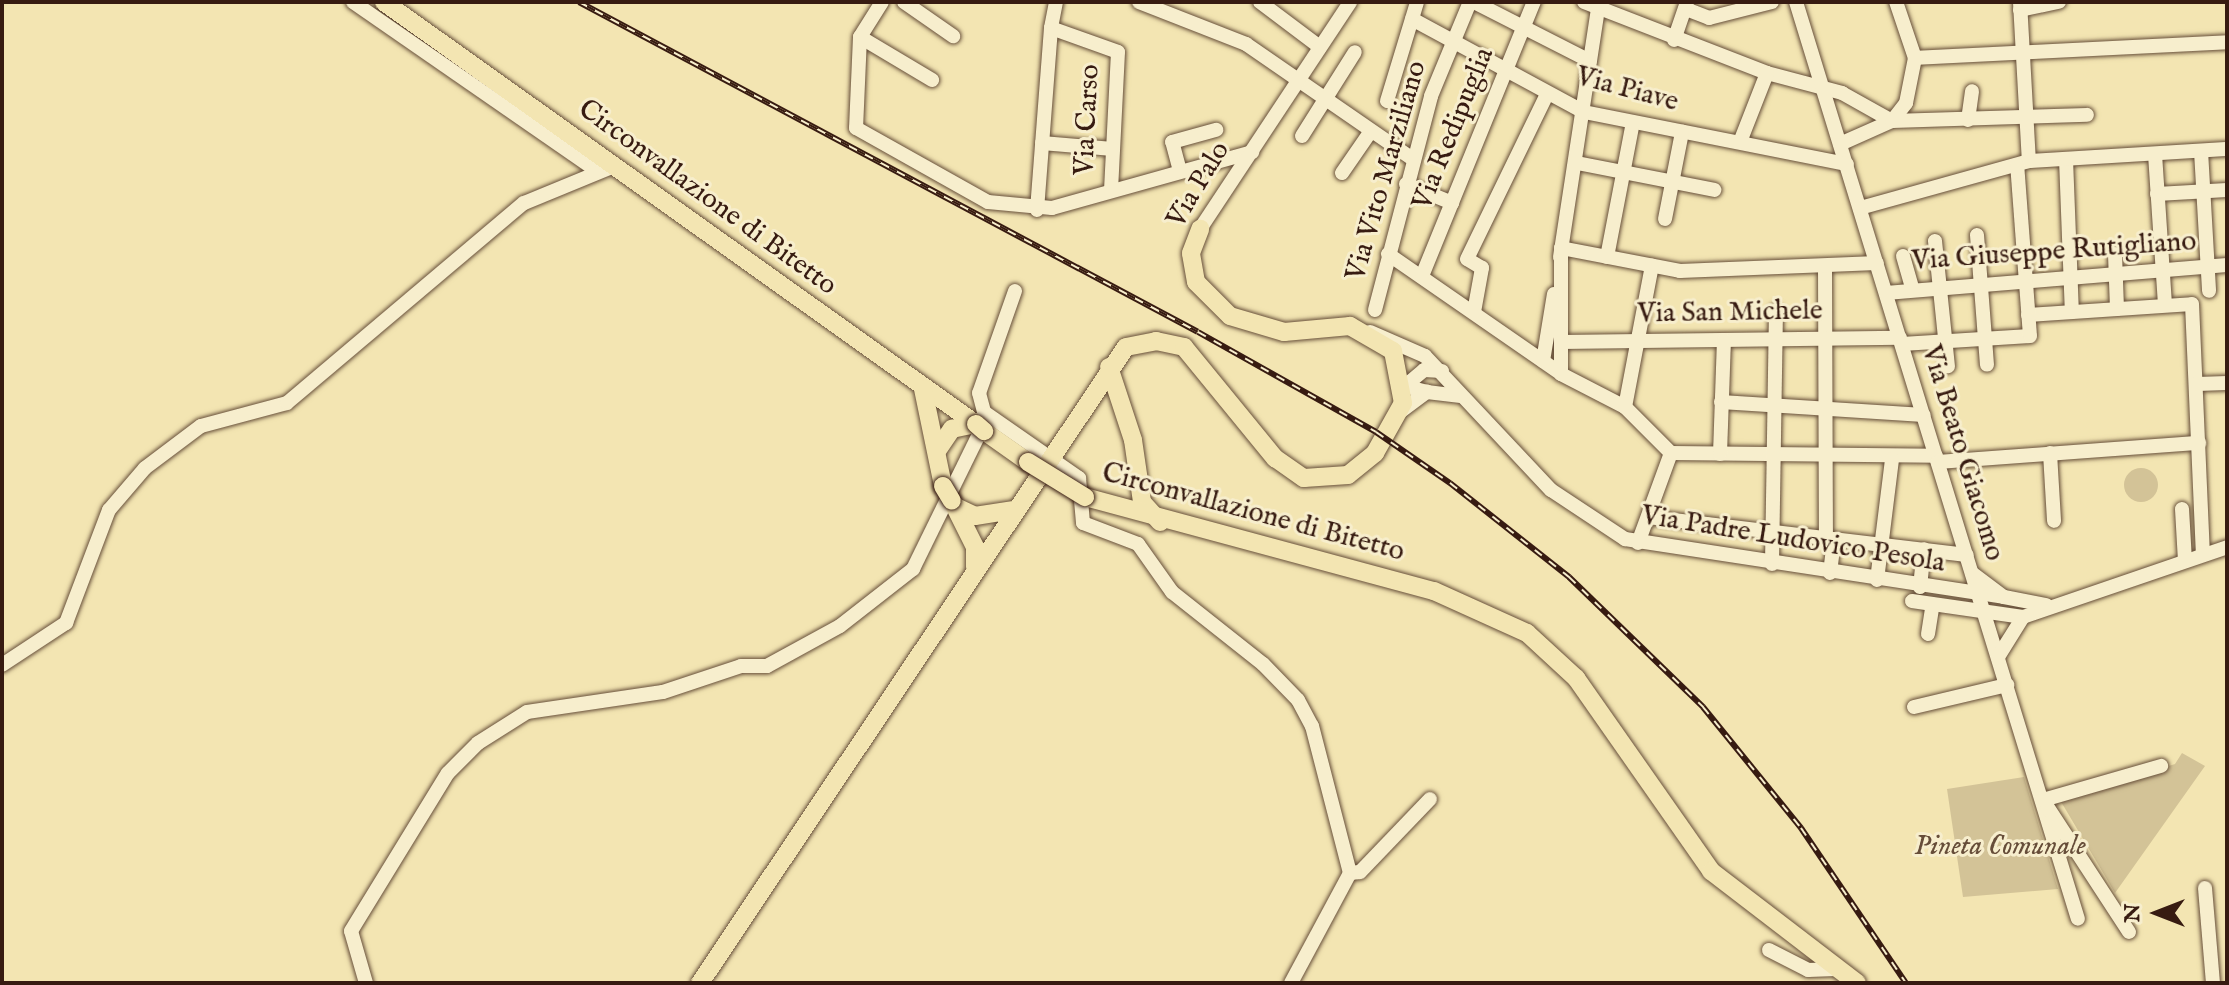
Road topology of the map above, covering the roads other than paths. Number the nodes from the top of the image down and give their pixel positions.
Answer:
1 (353, 2) edge
2 (384, 2) edge
3 (882, 2) edge
4 (904, 2) edge
5 (1056, 2) edge
6 (1139, 2) edge
7 (1260, 2) edge
8 (1350, 2) edge
9 (1417, 2) edge
10 (1472, 2) edge
11 (1534, 2) edge
12 (1772, 2) edge
13 (1896, 2) edge
14 (1591, 5) edge
15 (1686, 5) edge
16 (1801, 5) edge
17 (2058, 5) edge
18 (1744, 6) edge
19 (2020, 6) edge
20 (1412, 19) junction
21 (1524, 27) junction
22 (1051, 28) junction
23 (864, 31) junction
24 (953, 36) dead end
25 (1674, 40) junction
26 (2226, 42) edge
27 (1452, 45) junction
28 (1320, 47) junction
29 (1355, 52) dead end
30 (2023, 54) junction
31 (1915, 58) junction
32 (1590, 61) junction
33 (1767, 73) junction
34 (1505, 74) junction
35 (932, 80) dead end
36 (1299, 80) junction
37 (1823, 88) junction
38 (1972, 91) dead end
39 (1547, 94) junction
40 (1326, 98) junction
41 (1387, 101) dead end
42 (1584, 112) junction
43 (2087, 115) dead end
44 (2027, 118) junction
45 (1968, 120) junction
46 (1892, 121) junction
47 (1633, 122) junction
48 (1216, 130) dead end
49 (1371, 131) junction
50 (1682, 132) junction
51 (1302, 136) dead end
52 (1740, 142) junction
53 (1042, 143) junction
54 (1840, 144) junction
55 (1113, 149) junction
56 (2227, 149) edge
57 (2201, 151) junction
58 (1252, 152) junction
59 (2155, 154) junction
60 (1413, 159) junction
61 (2066, 159) junction
62 (1577, 163) junction
63 (2023, 163) junction
64 (1847, 164) junction
65 (605, 169) junction
66 (1180, 171) junction
67 (1623, 172) junction
68 (1342, 173) dead end
69 (1672, 182) junction
70 (1406, 184) junction
71 (1714, 190) dead end
72 (2227, 190) edge
73 (1111, 191) junction
74 (2203, 191) junction
75 (2157, 194) junction
76 (1452, 203) junction
77 (1860, 208) junction
78 (1037, 210) junction
79 (1665, 219) dead end
80 (1200, 229) joint
81 (1977, 235) dead end
82 (1935, 241) dead end
83 (1561, 248) junction
84 (1388, 254) junction
85 (2115, 254) dead end
86 (1903, 256) dead end
87 (1607, 257) junction
88 (1877, 263) junction
89 (2227, 265) edge
90 (1652, 266) junction
91 (2208, 266) junction
92 (1825, 267) junction
93 (2162, 268) junction
94 (2115, 271) junction
95 (2070, 274) junction
96 (1422, 276) junction
97 (2026, 277) junction
98 (1980, 281) junction
99 (1939, 285) junction
100 (1912, 288) junction
101 (1015, 291) dead end
102 (2209, 291) dead end
103 (1886, 293) junction
104 (2165, 305) junction
105 (2117, 309) junction
106 (1375, 310) dead end
107 (1776, 311) dead end
108 (1474, 312) junction
109 (2072, 312) junction
110 (2028, 315) junction
111 (1370, 332) junction
112 (1827, 337) junction
113 (1777, 338) junction
114 (1984, 339) junction
115 (1639, 340) junction
116 (1724, 340) junction
117 (1901, 341) junction
118 (1944, 341) junction
119 (1561, 342) junction
120 (1543, 361) junction
121 (1987, 365) dead end
122 (1948, 366) dead end
123 (1442, 371) junction
124 (1561, 374) junction
125 (2227, 383) edge
126 (2197, 384) junction
127 (1108, 385) junction
128 (922, 386) junction
129 (1405, 386) junction
130 (1427, 392) junction
131 (1461, 396) junction
132 (1721, 402) junction
133 (1778, 405) junction
134 (1625, 407) junction
135 (1827, 409) junction
136 (1400, 412) junction
137 (1924, 415) junction
138 (983, 423) junction
139 (2199, 443) junction
140 (937, 451) junction
141 (1671, 453) junction
142 (2050, 453) junction
143 (1720, 454) junction
144 (1777, 456) junction
145 (1049, 457) junction
146 (1828, 458) junction
147 (1892, 459) junction
148 (1937, 459) junction
149 (1137, 477) junction
150 (954, 502) junction
151 (1106, 506) junction
152 (2182, 509) dead end
153 (1013, 510) junction
154 (1648, 517) junction
155 (2054, 521) dead end
156 (1160, 522) junction
157 (1777, 531) junction
158 (1830, 538) junction
159 (1638, 543) junction
160 (1881, 544) junction
161 (2227, 547) edge
162 (982, 548) junction
163 (1924, 549) junction
164 (1967, 555) junction
165 (2203, 555) junction
166 (2185, 561) junction
167 (1772, 564) junction
168 (1830, 573) junction
169 (1972, 573) junction
170 (1877, 580) junction
171 (1920, 587) junction
172 (1980, 597) junction
173 (2004, 597) junction
174 (1912, 601) dead end
175 (1933, 604) junction
176 (2050, 606) junction
177 (1985, 614) junction
178 (2023, 617) junction
179 (1928, 634) dead end
180 (1998, 657) junction
181 (2, 665) edge
182 (2007, 685) junction
183 (1914, 707) dead end
184 (2161, 766) dead end
185 (1430, 799) dead end
186 (2043, 800) junction
187 (1350, 873) junction
188 (2205, 888) dead end
189 (2078, 919) dead end
190 (2129, 932) dead end
191 (1769, 950) dead end
192 (1836, 969) junction
193 (366, 983) edge
194 (700, 983) edge
195 (1291, 983) edge
196 (1857, 983) edge
197 (2213, 983) edge

1 - 65 street
2 - 65 main road, Circonvallazione di Bitetto
3 - 23 street
4 - 24 street
5 - 22 street
6 - 36 street
7 - 28 street
8 - 28 street, Via Palo
9 - 20 street
10 - 21 street
10 - 27 street, Via Vito Marziliano
11 - 21 street, Via Redipuglia
12 - 18 street
13 - 31 street
14 - 25 street
14 - 32 street
15 - 18 street
15 - 25 street
16 - 37 street, Via Beato Giacomo
17 - 19 street
19 - 30 street
20 - 27 street, Via Piave
20 - 41 street
21 - 32 street
21 - 34 street, Via Redipuglia
22 - 53 street
22 - 55 street, Via Carso
23 - 35 street
23 - 78 street
25 - 33 street
26 - 30 street
27 - 34 street, Via Piave
27 - 60 street, Via Vito Marziliano
28 - 36 street, Via Palo
29 - 40 street
30 - 31 street
30 - 44 street
31 - 46 street
32 - 42 street
33 - 37 street
33 - 52 street
34 - 39 street, Via Piave
34 - 76 street, Via Redipuglia
36 - 40 street
36 - 58 street, Via Palo
37 - 46 street
37 - 54 street, Via Beato Giacomo
38 - 45 street
39 - 42 street, Via Piave
39 - 108 street
40 - 49 street
40 - 51 street
42 - 47 street, Via Piave
42 - 62 street
43 - 44 street
44 - 45 street
44 - 63 street
45 - 46 street
46 - 54 street
47 - 50 street, Via Piave
47 - 67 street
48 - 66 street
49 - 60 street
49 - 68 street
50 - 52 street, Via Piave
50 - 69 street
52 - 64 street, Via Piave
53 - 55 street
53 - 78 street
54 - 64 street, Via Beato Giacomo
55 - 73 street, Via Carso
56 - 57 street
57 - 59 street
57 - 74 street
58 - 66 street
58 - 80 street, Via Palo
59 - 61 street
59 - 75 street
60 - 70 street, Via Vito Marziliano
61 - 63 street
61 - 95 street
62 - 67 street
62 - 83 street
63 - 77 street
63 - 97 street
64 - 77 street, Via Beato Giacomo
65 - 128 main road, Circonvallazione di Bitetto
65 - 181 street
66 - 73 street
67 - 69 street
67 - 87 street
69 - 71 street
69 - 79 street
70 - 76 street
70 - 84 street, Via Vito Marziliano
72 - 74 street
73 - 78 street
74 - 75 street
74 - 91 street
75 - 93 street
76 - 96 street, Via Redipuglia
77 - 88 street, Via Beato Giacomo
80 - 111 main road, Via Palo
81 - 98 street
82 - 99 street
83 - 87 street
83 - 119 street
83 - 120 street
84 - 96 street
84 - 106 street, Via Vito Marziliano
85 - 94 street
86 - 100 street
87 - 90 street
88 - 92 street
88 - 103 street, Via Beato Giacomo
89 - 91 street, Via Giuseppe Rutigliano
90 - 92 street
90 - 115 street
91 - 93 street, Via Giuseppe Rutigliano
91 - 102 street
92 - 112 street
93 - 94 street, Via Giuseppe Rutigliano
93 - 104 street
94 - 95 street, Via Giuseppe Rutigliano
94 - 105 street
95 - 97 street, Via Giuseppe Rutigliano
95 - 109 street
96 - 108 street
97 - 98 street, Via Giuseppe Rutigliano
97 - 110 street
98 - 99 street, Via Giuseppe Rutigliano
98 - 114 street
99 - 100 street, Via Giuseppe Rutigliano
99 - 118 street
100 - 103 street, Via Giuseppe Rutigliano
101 - 138 street
103 - 117 street, Via Beato Giacomo
104 - 105 street
104 - 126 street
105 - 109 street
107 - 113 street
108 - 120 street
109 - 110 street
110 - 114 street, Via San Michele
111 - 123 street, Via Padre Ludovico Pesola
111 - 129 main road
112 - 113 street, Via San Michele
112 - 117 street, Via San Michele
112 - 135 street
113 - 116 street, Via San Michele
113 - 133 street
114 - 118 street, Via San Michele
114 - 121 street
115 - 116 street, Via San Michele
115 - 119 street, Via San Michele
115 - 134 street
116 - 132 street
117 - 118 street, Via San Michele
117 - 137 street, Via Beato Giacomo
118 - 122 street
119 - 124 street
120 - 124 street
123 - 129 street
123 - 131 street, Via Padre Ludovico Pesola
124 - 134 street
125 - 126 street
126 - 139 street
127 - 136 main road
127 - 145 main road
127 - 149 main road
128 - 138 main road, Circonvallazione di Bitetto
128 - 140 main road
129 - 130 street
129 - 136 main road
130 - 131 street
130 - 136 street
131 - 159 street, Via Padre Ludovico Pesola
132 - 133 street
132 - 143 street
133 - 135 street
133 - 144 street
134 - 141 street
135 - 137 street
135 - 146 street
137 - 148 street, Via Beato Giacomo
138 - 140 main road
138 - 145 street
138 - 151 main road, Circonvallazione di Bitetto, bridge
138 - 193 street
139 - 142 street
139 - 165 street
140 - 150 main road
141 - 143 street
141 - 154 street
142 - 148 street
142 - 155 street
143 - 144 street
144 - 146 street
144 - 157 street
145 - 153 main road
145 - 187 street
146 - 147 street
146 - 158 street
147 - 148 street
147 - 160 street
148 - 164 street, Via Beato Giacomo
149 - 151 main road
149 - 156 main road
150 - 153 main road
150 - 162 main road
151 - 156 main road, Circonvallazione di Bitetto
152 - 166 street
153 - 162 main road
154 - 157 street
154 - 159 street
156 - 192 main road, Circonvallazione di Bitetto
157 - 158 street
157 - 167 street
158 - 160 street
158 - 168 street
159 - 167 street, Via Padre Ludovico Pesola
160 - 163 street
160 - 170 street
161 - 165 street
162 - 194 main road
163 - 164 street
163 - 171 street
164 - 169 street, Via Beato Giacomo
165 - 166 street
166 - 176 street
167 - 168 street, Via Padre Ludovico Pesola
168 - 170 street, Via Padre Ludovico Pesola
169 - 172 street, Via Beato Giacomo
169 - 173 street
170 - 171 street, Via Padre Ludovico Pesola
171 - 172 street, Via Padre Ludovico Pesola
172 - 173 street, Via Padre Ludovico Pesola
172 - 177 street, Via Beato Giacomo
173 - 176 street
174 - 175 street
175 - 177 street
175 - 179 street
176 - 178 street
177 - 178 street
177 - 180 street, Via Beato Giacomo
178 - 180 street
180 - 182 street, Via Beato Giacomo
182 - 183 street
182 - 186 street, Via Beato Giacomo
184 - 186 street
185 - 187 street
186 - 189 street, Via Beato Giacomo
186 - 190 street
187 - 195 street
188 - 197 street
191 - 192 street
192 - 196 main road, Circonvallazione di Bitetto

